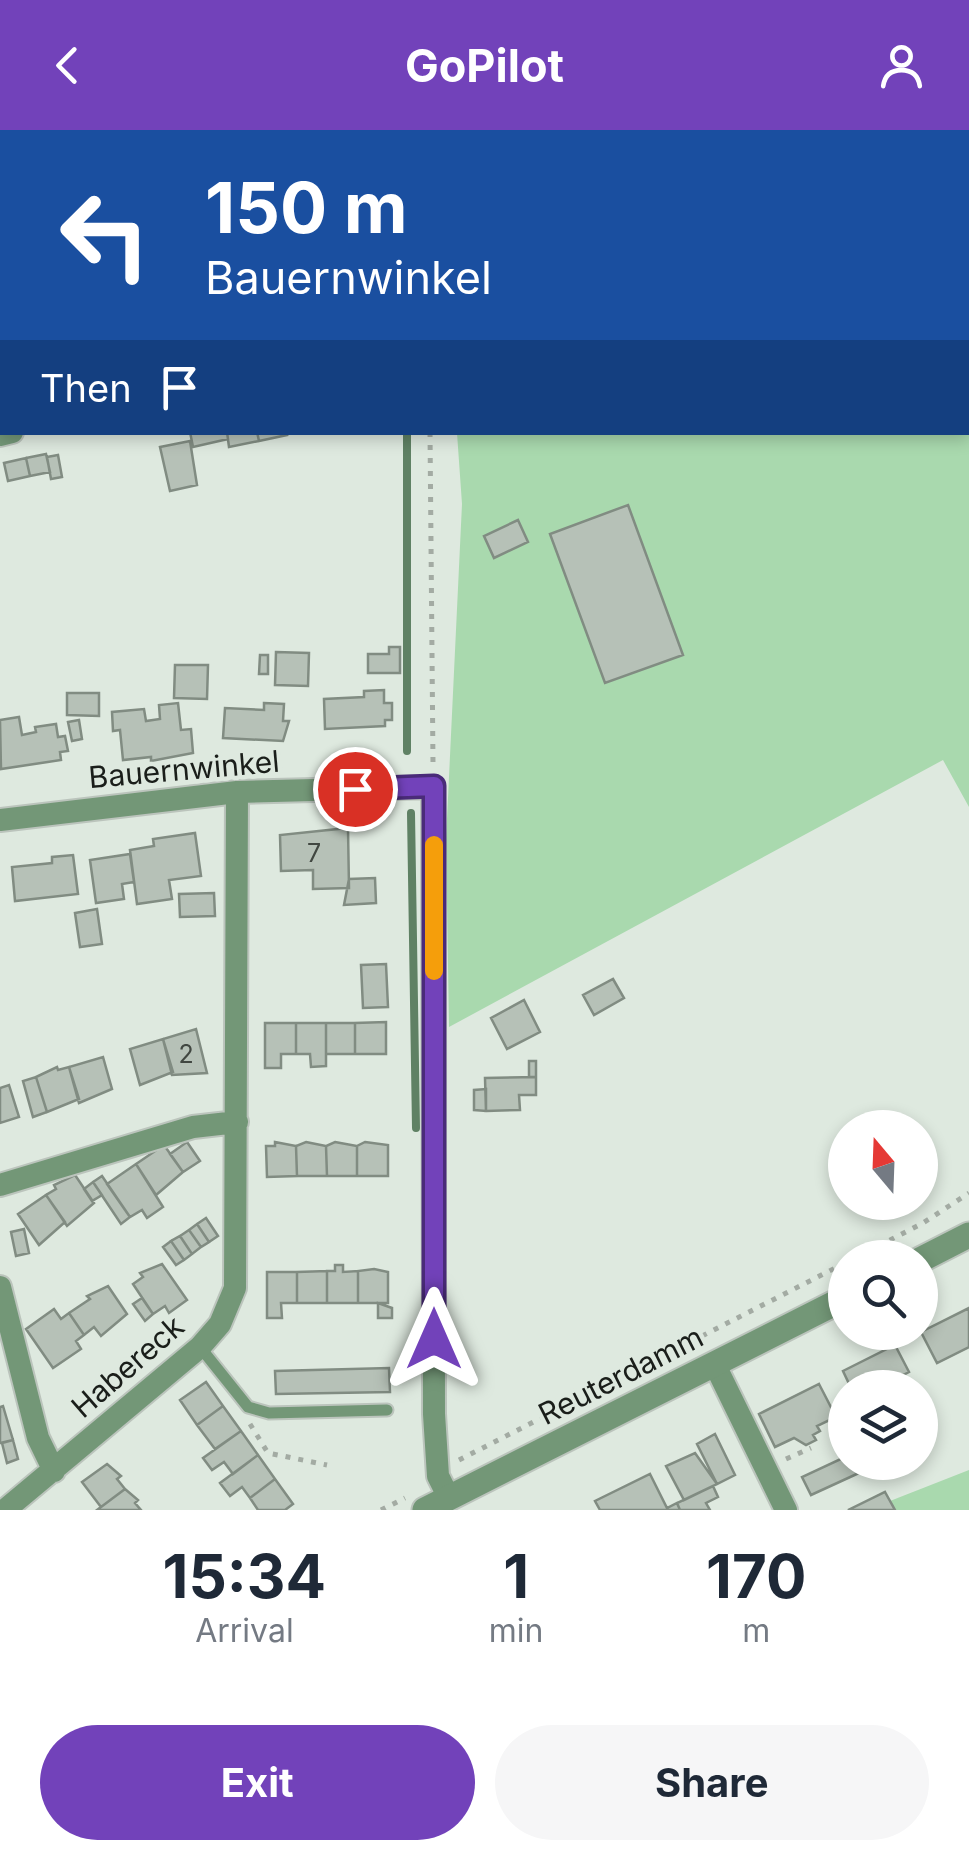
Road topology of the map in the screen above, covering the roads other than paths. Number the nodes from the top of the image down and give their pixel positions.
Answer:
1 (237, 792) junction
2 (0, 820) edge
3 (237, 1122) junction
4 (0, 1185) edge
5 (969, 1236) edge
6 (938, 1251) edge
7 (0, 1288) edge
8 (828, 1307) edge
9 (200, 1347) junction
10 (714, 1365) junction
11 (386, 1410) dead end
12 (54, 1471) junction
13 (444, 1487) junction
14 (5, 1510) edge
15 (425, 1510) edge
16 (786, 1510) edge

1 - 2 street, Bauernwinkel
1 - 3 street, Habereck
1 - 13 street, Bauernwinkel
3 - 4 street
3 - 9 street, Habereck
5 - 6 street
7 - 12 street, Habereck
8 - 10 street, Reuterdamm
9 - 11 lane
9 - 12 street, Habereck
10 - 13 street, Reuterdamm
10 - 16 street
12 - 14 street, Habereck
13 - 15 street, Reuterdamm

